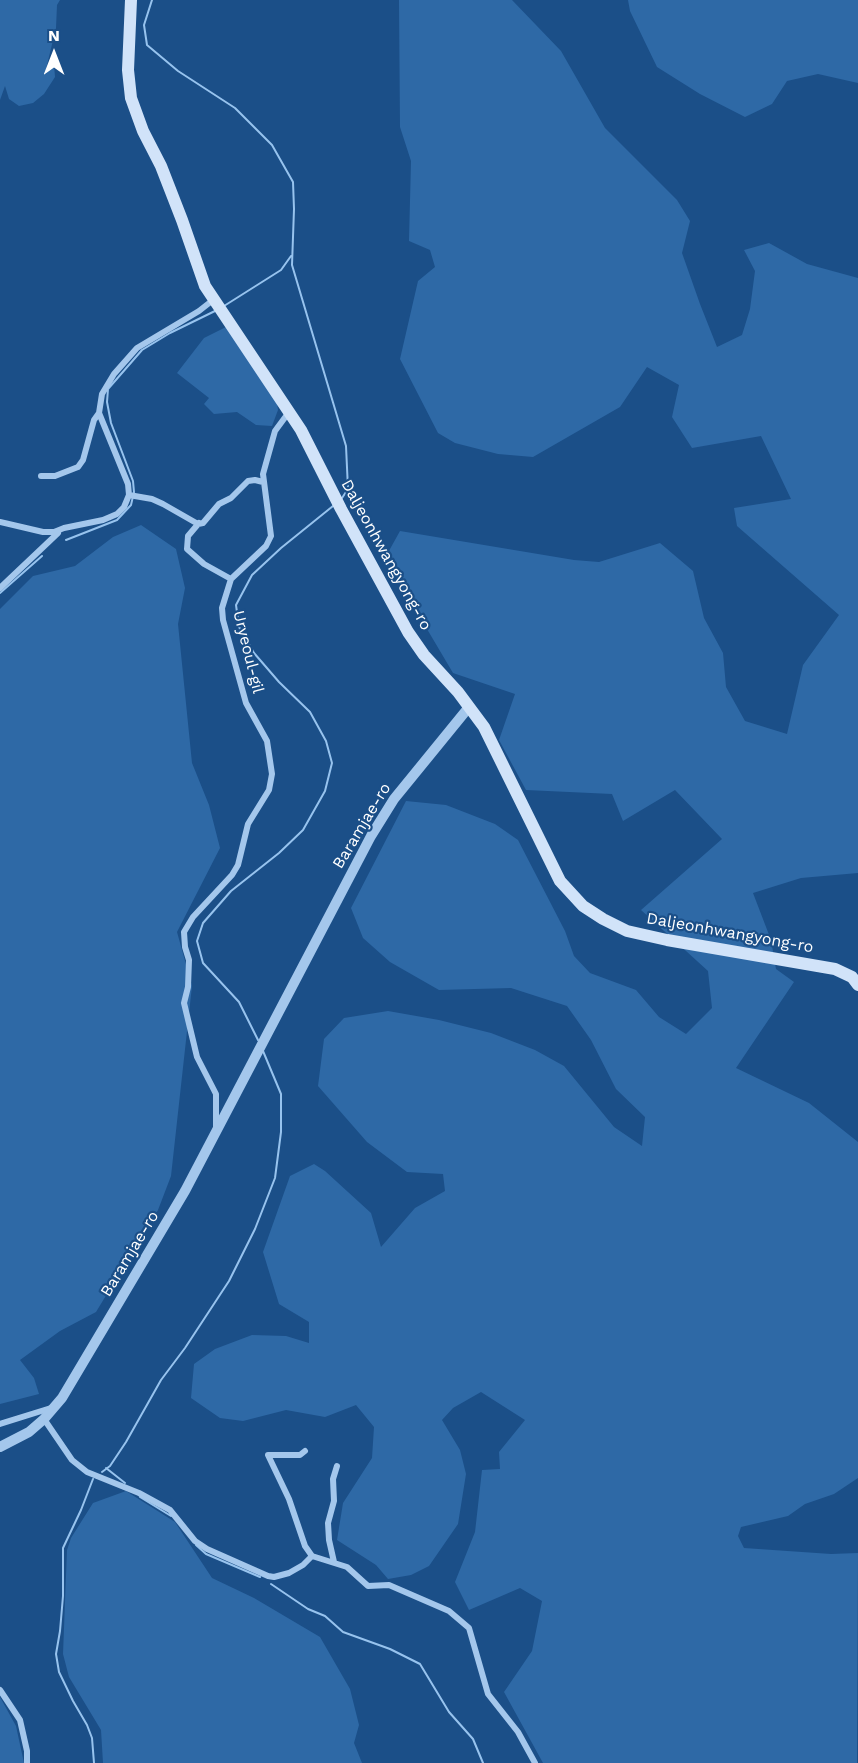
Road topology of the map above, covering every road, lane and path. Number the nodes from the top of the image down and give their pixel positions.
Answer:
1 (131, 0) edge
2 (217, 307) junction
3 (290, 412) junction
4 (99, 413) junction
5 (41, 476) dead end
6 (262, 482) junction
7 (129, 495) junction
8 (0, 522) edge
9 (199, 523) junction
10 (64, 528) junction
11 (231, 579) junction
12 (0, 588) edge
13 (469, 707) junction
14 (858, 985) edge
15 (216, 1129) junction
16 (55, 1407) junction
17 (45, 1419) junction
18 (0, 1424) edge
19 (0, 1448) edge
20 (305, 1451) dead end
21 (337, 1466) dead end
22 (312, 1556) junction
23 (334, 1562) junction
24 (0, 1690) edge
25 (27, 1763) edge
26 (535, 1763) edge

1 - 2 main road, Daljeonhwangyong-ro
2 - 3 main road, Daljeonhwangyong-ro
2 - 4 street
3 - 6 street
3 - 13 main road, Daljeonhwangyong-ro
4 - 5 street
4 - 7 street
6 - 9 street
6 - 11 street
7 - 9 street
7 - 10 street
8 - 10 street
9 - 11 street
10 - 12 street
11 - 15 street, Uryeoul-gil
13 - 14 main road, Daljeonhwangyong-ro
13 - 15 street, Baramjae-ro
15 - 16 street, Baramjae-ro
16 - 17 street, Baramjae-ro
16 - 18 street
17 - 19 street, Baramjae-ro
17 - 22 street
20 - 22 street
21 - 23 street
22 - 23 street
23 - 26 street
24 - 25 street

